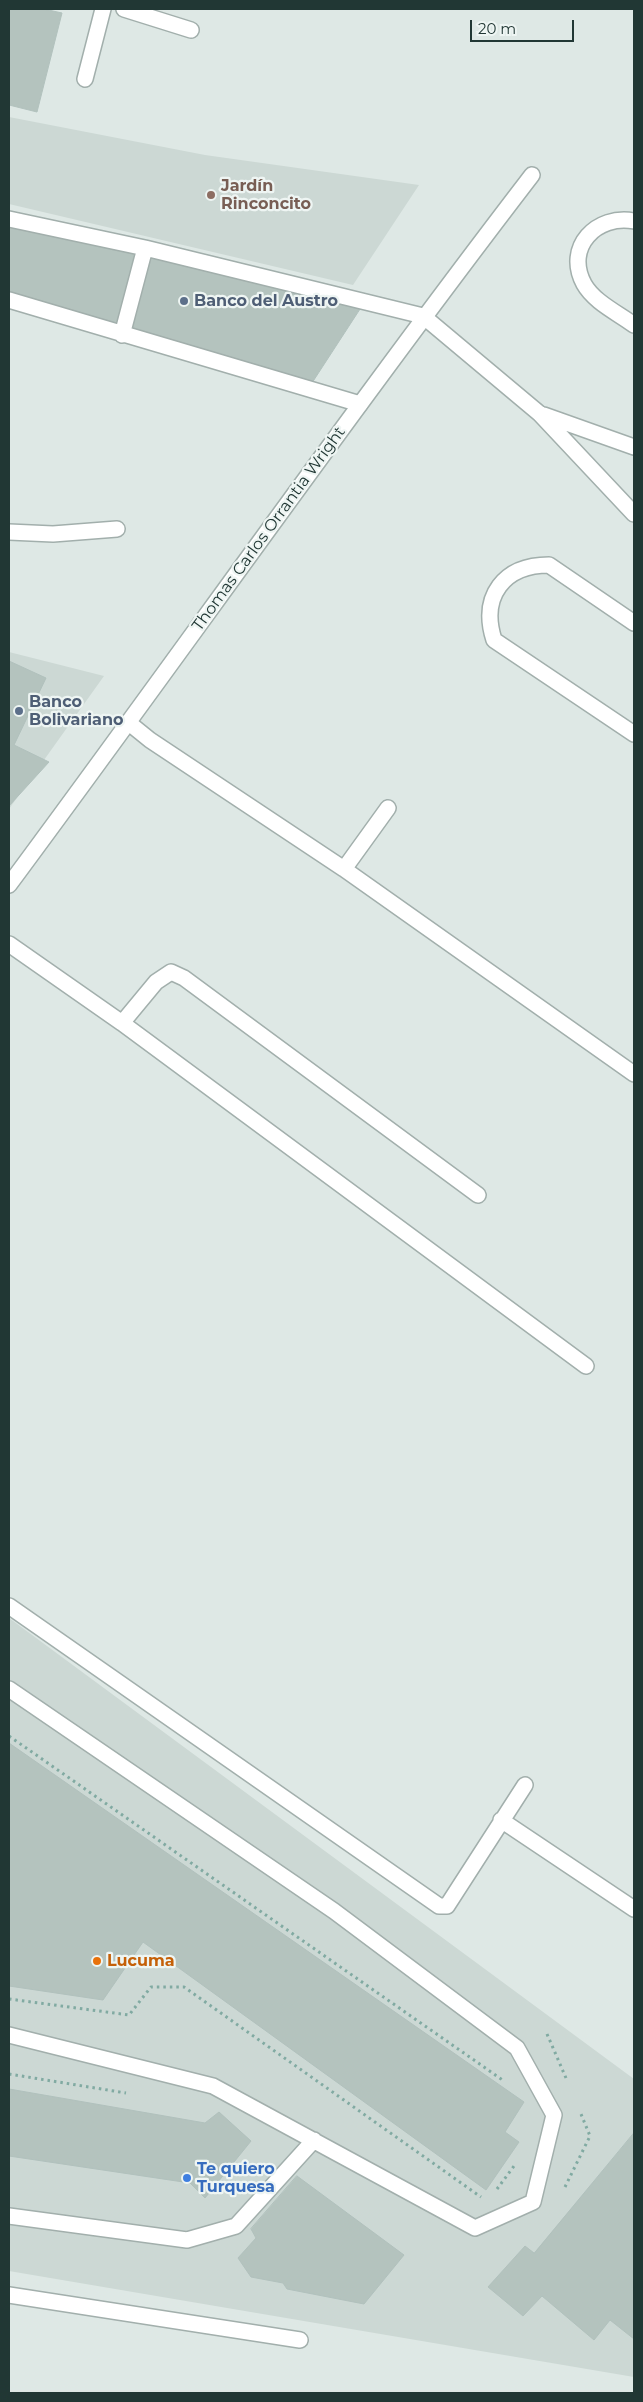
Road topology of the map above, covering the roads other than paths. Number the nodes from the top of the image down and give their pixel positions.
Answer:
1 (103, 9) edge
2 (124, 9) edge
3 (191, 30) dead end
4 (86, 79) dead end
5 (532, 175) dead end
6 (9, 219) edge
7 (634, 221) edge
8 (145, 248) junction
9 (9, 300) edge
10 (424, 316) junction
11 (634, 325) edge
12 (122, 335) junction
13 (360, 404) junction
14 (540, 414) junction
15 (634, 446) edge
16 (634, 514) edge
17 (117, 529) dead end
18 (9, 532) edge
19 (634, 623) edge
20 (129, 723) junction
21 (634, 734) edge
22 (388, 808) dead end
23 (344, 869) junction
24 (9, 885) edge
25 (9, 944) edge
26 (122, 1023) junction
27 (634, 1074) edge
28 (478, 1195) dead end
29 (586, 1366) dead end
30 (9, 1606) edge
31 (9, 1689) edge
32 (525, 1785) dead end
33 (501, 1820) junction
34 (634, 1908) edge
35 (9, 2035) edge
36 (314, 2140) junction
37 (9, 2216) edge
38 (9, 2295) edge
39 (300, 2340) dead end

1 - 4 street
2 - 3 street
5 - 10 street, Thomas Carlos Orrantia Wright
6 - 8 street
7 - 11 street
8 - 10 street
8 - 12 street
9 - 12 street
10 - 13 street, Thomas Carlos Orrantia Wright
10 - 14 street
12 - 13 street
13 - 20 street, Thomas Carlos Orrantia Wright
14 - 15 street
14 - 16 street
17 - 18 street
19 - 21 street
20 - 23 street
20 - 24 street, Thomas Carlos Orrantia Wright
22 - 23 street
23 - 27 street
25 - 26 street
26 - 28 street
26 - 29 street
30 - 33 street
31 - 36 street
32 - 33 street
33 - 34 street
35 - 36 street
36 - 37 street
38 - 39 street

